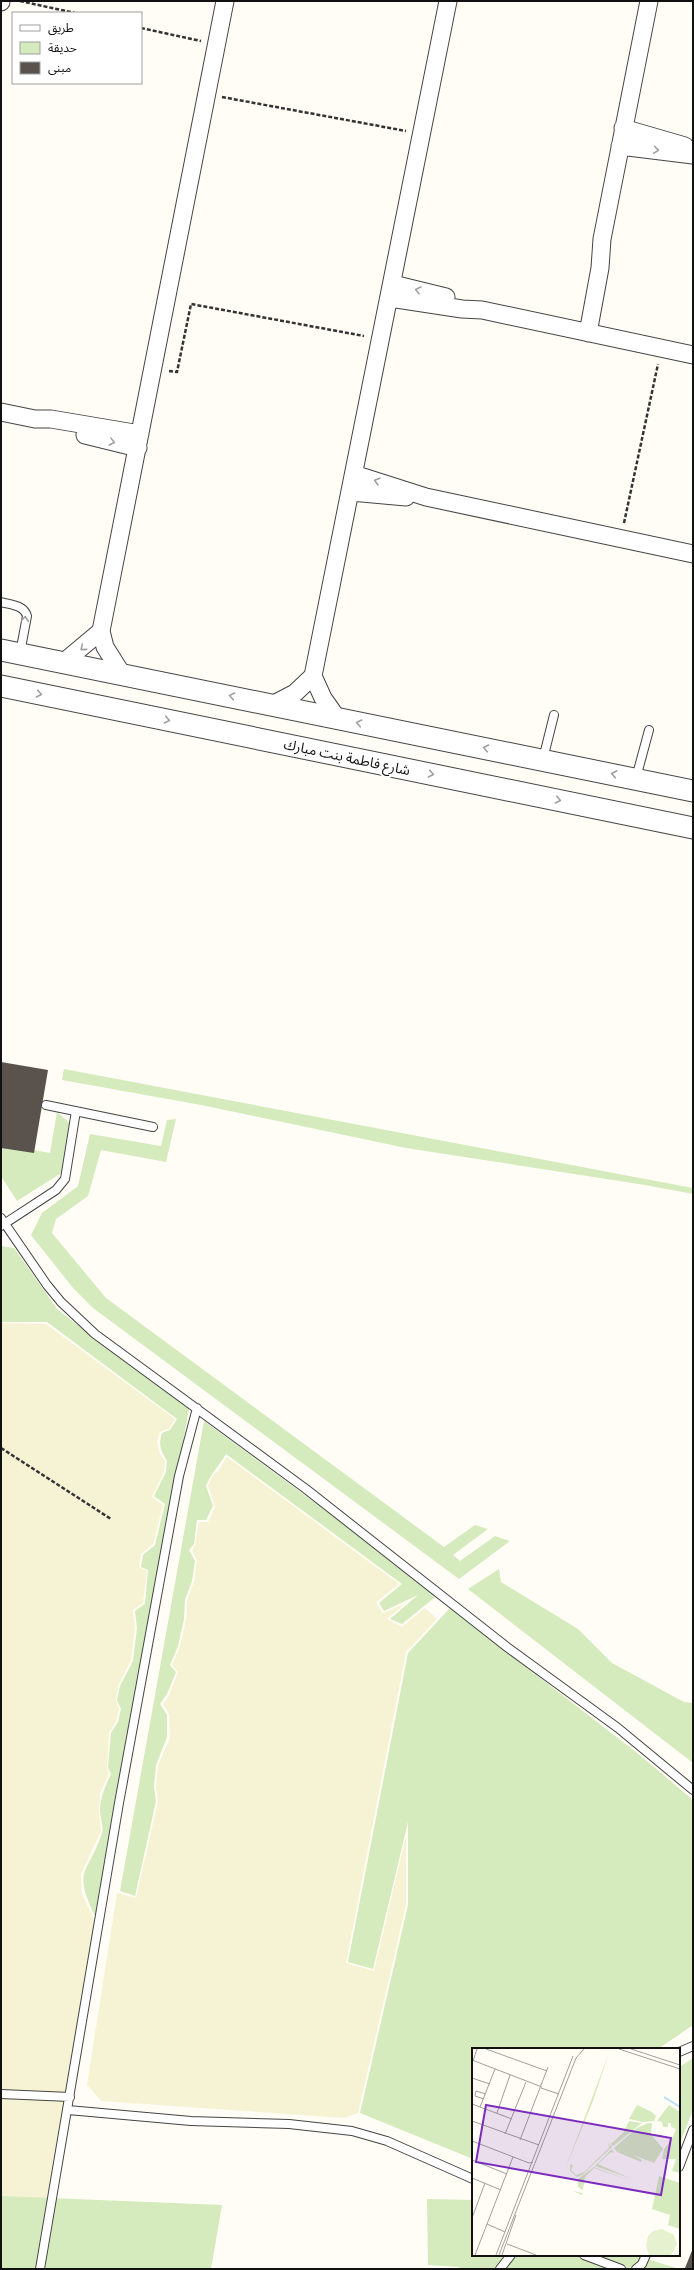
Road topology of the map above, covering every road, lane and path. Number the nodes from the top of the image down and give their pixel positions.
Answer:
1 (20, 1) edge
2 (226, 1) edge
3 (448, 1) edge
4 (649, 1) edge
5 (70, 12) edge
6 (142, 28) edge
7 (217, 44) junction
8 (207, 94) junction
9 (623, 128) junction
10 (422, 134) junction
11 (620, 146) junction
12 (693, 149) edge
13 (693, 155) edge
14 (391, 291) junction
15 (582, 332) junction
16 (380, 348) junction
17 (662, 349) junction
18 (693, 355) edge
19 (153, 367) junction
20 (1, 412) edge
21 (139, 441) junction
22 (354, 474) junction
23 (351, 492) junction
24 (426, 497) junction
25 (620, 539) junction
26 (693, 554) edge
27 (1, 602) edge
28 (101, 631) junction
29 (10, 652) edge
30 (64, 662) junction
31 (122, 674) junction
32 (313, 676) junction
33 (1, 686) edge
34 (272, 705) junction
35 (554, 715) dead end
36 (337, 718) junction
37 (649, 730) dead end
38 (543, 760) junction
39 (636, 779) junction
40 (693, 791) edge
41 (693, 828) edge
42 (46, 1105) dead end
43 (76, 1111) junction
44 (153, 1127) dead end
45 (2, 1223) edge
46 (197, 1408) junction
47 (1, 1448) edge
48 (112, 1519) dead end
49 (693, 1790) edge
50 (693, 2046) edge
51 (680, 2052) edge
52 (1, 2094) edge
53 (70, 2097) junction
54 (68, 2110) junction
55 (693, 2130) edge
56 (680, 2164) edge
57 (472, 2179) edge
58 (510, 2256) edge
59 (646, 2256) edge
60 (598, 2258) edge
61 (40, 2269) edge
62 (500, 2269) edge
63 (621, 2269) edge
64 (636, 2269) edge

1 - 5 path
2 - 7 street
3 - 10 street
4 - 9 street
6 - 7 path
7 - 8 street
8 - 10 path
8 - 19 street
9 - 11 street
9 - 12 street
10 - 14 street
11 -> 13 street
11 - 15 street
14 - 15 street
14 - 16 street
15 - 17 street
16 - 19 path
16 - 22 street
17 - 18 street
17 - 25 path
19 - 21 street
20 - 21 street
21 - 28 street
22 - 23 street
24 -> 22 street
23 - 24 street
23 - 32 street
24 - 25 street
25 - 26 street
29 -> 27 lane
28 -> 30 street
28 - 31 street
29 - 30 street
30 - 31 street
34 -> 31 street
32 - 34 street
32 - 36 street
33 -> 41 street, شارع فاطمة بنت مبارك
34 - 36 street
35 - 38 lane
38 -> 36 street
37 - 39 lane
39 -> 38 street
39 - 40 street
42 - 43 lane
43 - 44 lane
43 - 45 lane
45 - 46 lane
46 - 49 lane
46 - 53 lane
47 - 48 path
50 - 51 lane
52 - 53 lane
53 - 54 lane
54 - 57 lane
54 - 61 lane
55 - 56 lane
58 - 62 lane
59 - 64 lane
60 - 63 lane

